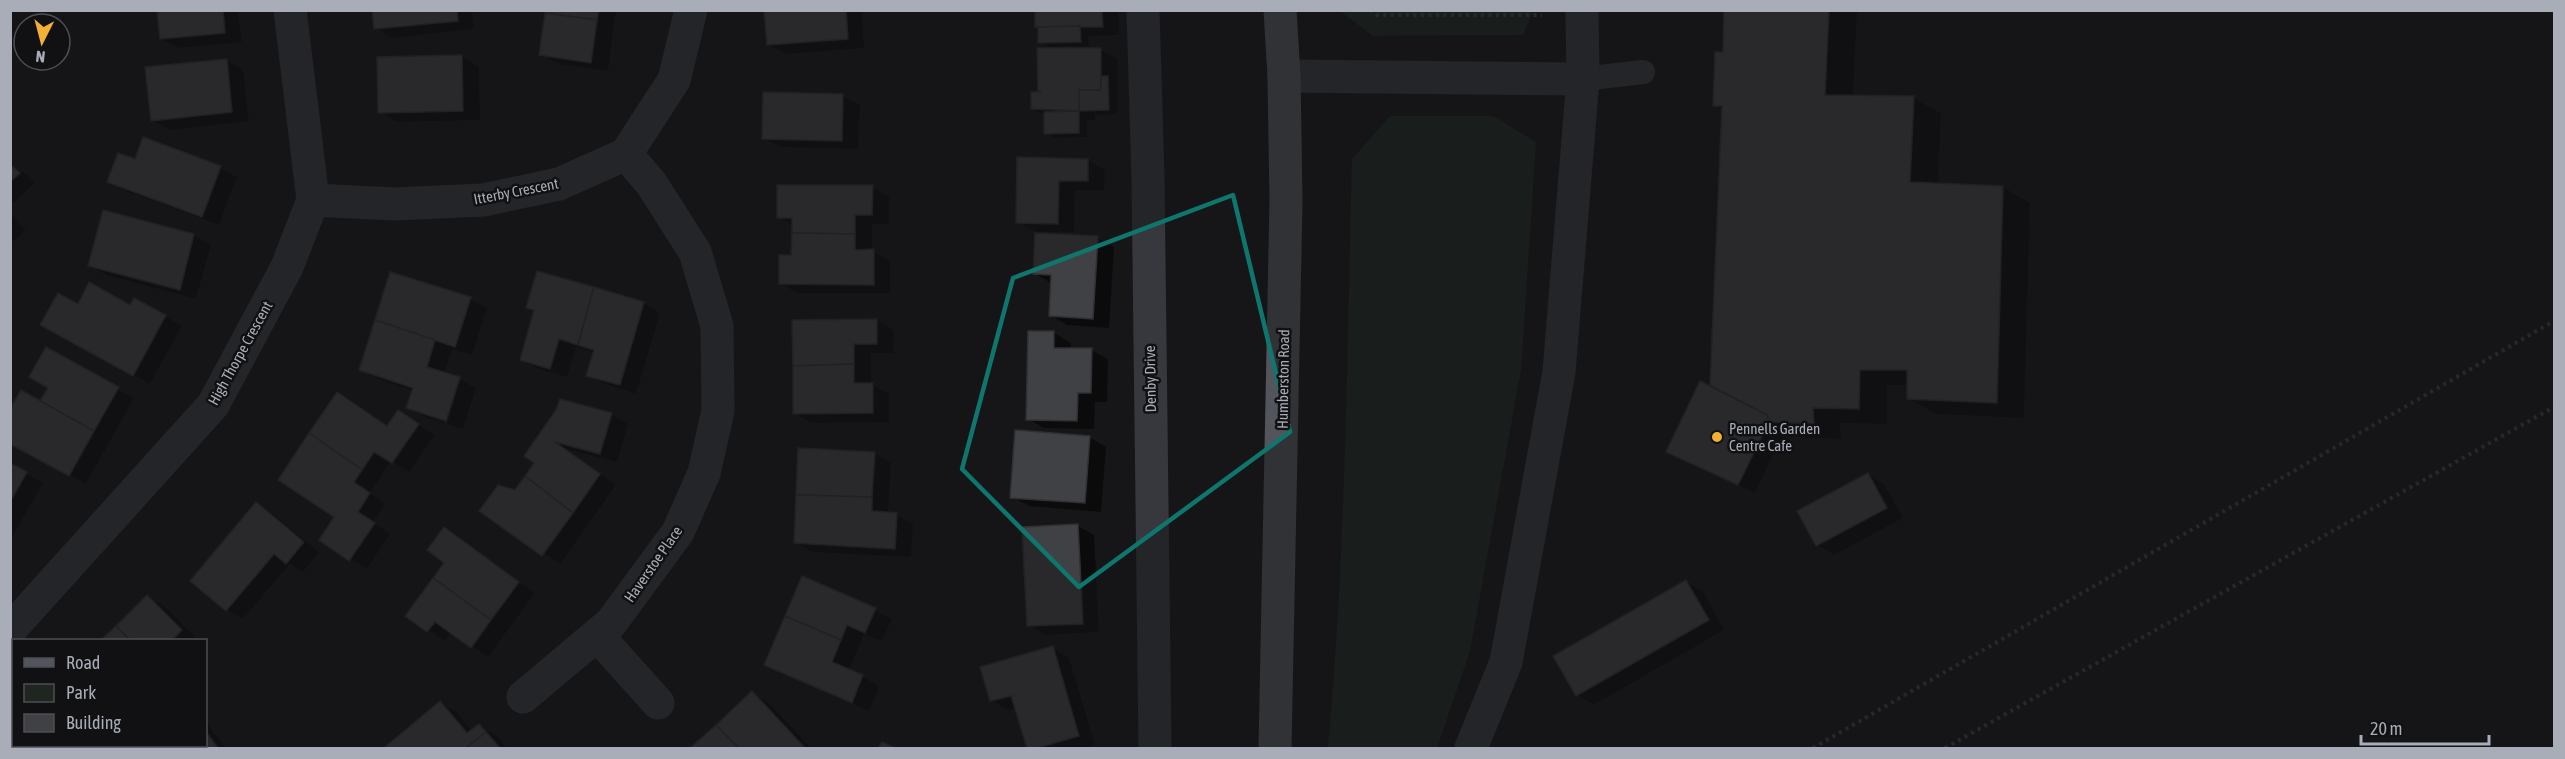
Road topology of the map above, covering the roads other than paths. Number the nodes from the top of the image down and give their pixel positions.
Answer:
1 (290, 10) edge
2 (691, 10) edge
3 (1143, 10) edge
4 (1280, 10) edge
5 (1582, 13) edge
6 (1644, 72) dead end
7 (1284, 76) junction
8 (1583, 78) junction
9 (626, 154) junction
10 (313, 200) junction
11 (10, 630) edge
12 (597, 635) junction
13 (523, 697) dead end
14 (658, 703) dead end
15 (1155, 748) edge
16 (1275, 748) edge
17 (1471, 748) edge

1 - 10 street, High Thorpe Crescent
2 - 9 street
3 - 15 street, Denby Drive
4 - 7 main road, Humberston Road
5 - 8 street
6 - 8 lane
7 - 8 street
7 - 16 main road, Humberston Road
8 - 17 street
9 - 10 street, Itterby Crescent
9 - 12 street, Haverstoe Place
10 - 11 street, High Thorpe Crescent
12 - 13 street, Haverstoe Place
12 - 14 street

